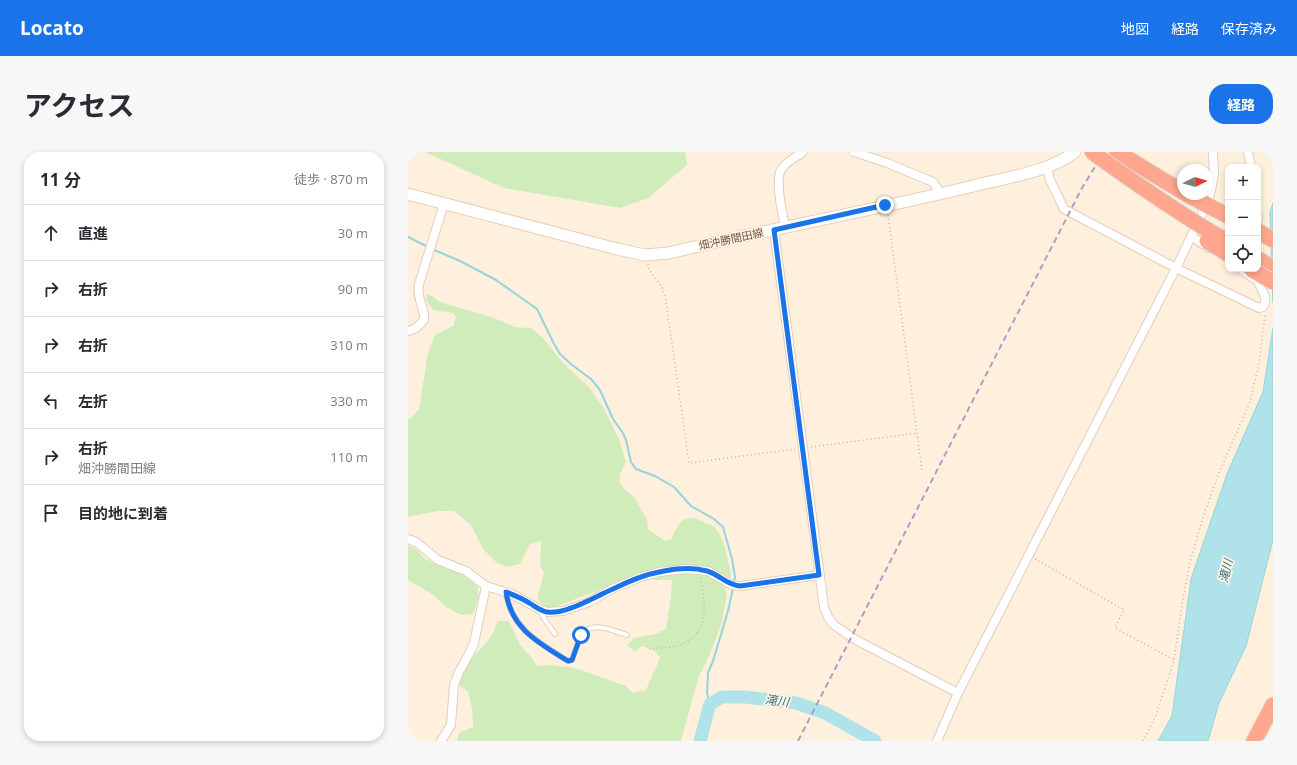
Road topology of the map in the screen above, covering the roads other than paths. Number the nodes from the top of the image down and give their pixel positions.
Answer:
1 (803, 152) edge
2 (854, 152) edge
3 (1075, 152) edge
4 (1092, 152) edge
5 (1117, 152) edge
6 (1213, 152) edge
7 (1248, 152) edge
8 (879, 156) edge
9 (1250, 164) edge
10 (1048, 167) junction
11 (1177, 188) edge
12 (1150, 193) junction
13 (408, 194) edge
14 (941, 194) junction
15 (1197, 200) edge
16 (444, 204) junction
17 (1204, 210) junction
18 (1225, 214) edge
19 (1225, 221) edge
20 (785, 228) junction
21 (774, 230) junction
22 (1261, 233) edge
23 (1191, 236) junction
24 (1225, 240) edge
25 (1273, 240) edge
26 (1225, 252) edge
27 (1225, 259) edge
28 (1261, 261) edge
29 (1176, 268) junction
30 (1273, 268) edge
31 (1254, 275) edge
32 (1273, 282) edge
33 (408, 331) edge
34 (408, 539) edge
35 (819, 575) junction
36 (486, 586) junction
37 (506, 592) junction
38 (541, 610) junction
39 (555, 634) dead end
40 (627, 636) dead end
41 (958, 693) junction
42 (1273, 705) edge
43 (442, 741) edge
44 (937, 741) edge
45 (1254, 741) edge

1 - 20 street
2 - 8 street
3 - 10 main road, 畑沖勝間田線
4 - 12 highway, bridge
5 - 11 highway
6 - 17 street
7 - 9 street
8 - 14 street
10 - 14 main road, 畑沖勝間田線
10 - 29 street
12 - 24 highway, bridge
12 - 26 highway, bridge
13 - 16 main road, 畑沖勝間田線
14 - 20 main road, 畑沖勝間田線
15 - 18 highway, bridge
16 - 21 main road, 畑沖勝間田線
16 - 33 street
17 - 19 street
17 - 23 street
20 - 21 main road, 畑沖勝間田線
21 - 35 street
22 - 25 highway
23 - 27 street
23 - 29 street
28 - 30 highway
29 - 31 street
29 - 41 street
31 - 32 highway, bridge
34 - 36 street
35 - 38 street
35 - 41 street
36 - 37 street
36 - 43 street
37 - 38 street
37 - 40 lane
38 - 39 lane
41 - 44 street
42 - 45 highway

